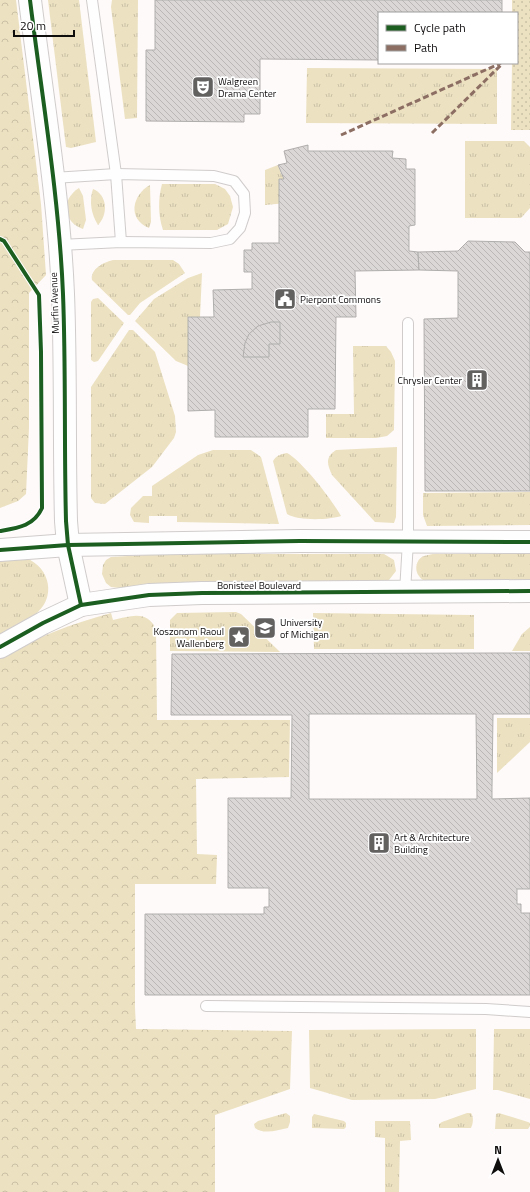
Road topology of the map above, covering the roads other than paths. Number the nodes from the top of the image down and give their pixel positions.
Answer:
1 (30, 0) edge
2 (92, 0) edge
3 (116, 174) junction
4 (53, 178) junction
5 (121, 242) junction
6 (60, 245) junction
7 (408, 323) dead end
8 (408, 541) junction
9 (530, 542) edge
10 (68, 545) junction
11 (0, 550) edge
12 (530, 591) edge
13 (405, 592) junction
14 (81, 605) junction
15 (0, 647) edge
16 (206, 1006) dead end
17 (530, 1012) edge

1 - 4 street, Murfin Avenue
2 - 3 lane
3 - 4 lane
3 - 5 lane
3 - 5 lane
4 - 6 street, Murfin Avenue
5 - 6 lane
6 - 10 street, Murfin Avenue
7 - 8 lane
8 - 9 street
8 - 10 street
8 - 13 lane
10 - 11 street
10 - 14 street, Murfin Avenue
12 - 13 street, Bonisteel Boulevard
13 - 14 street, Bonisteel Boulevard
14 - 15 street, Bonisteel Boulevard
16 - 17 lane

